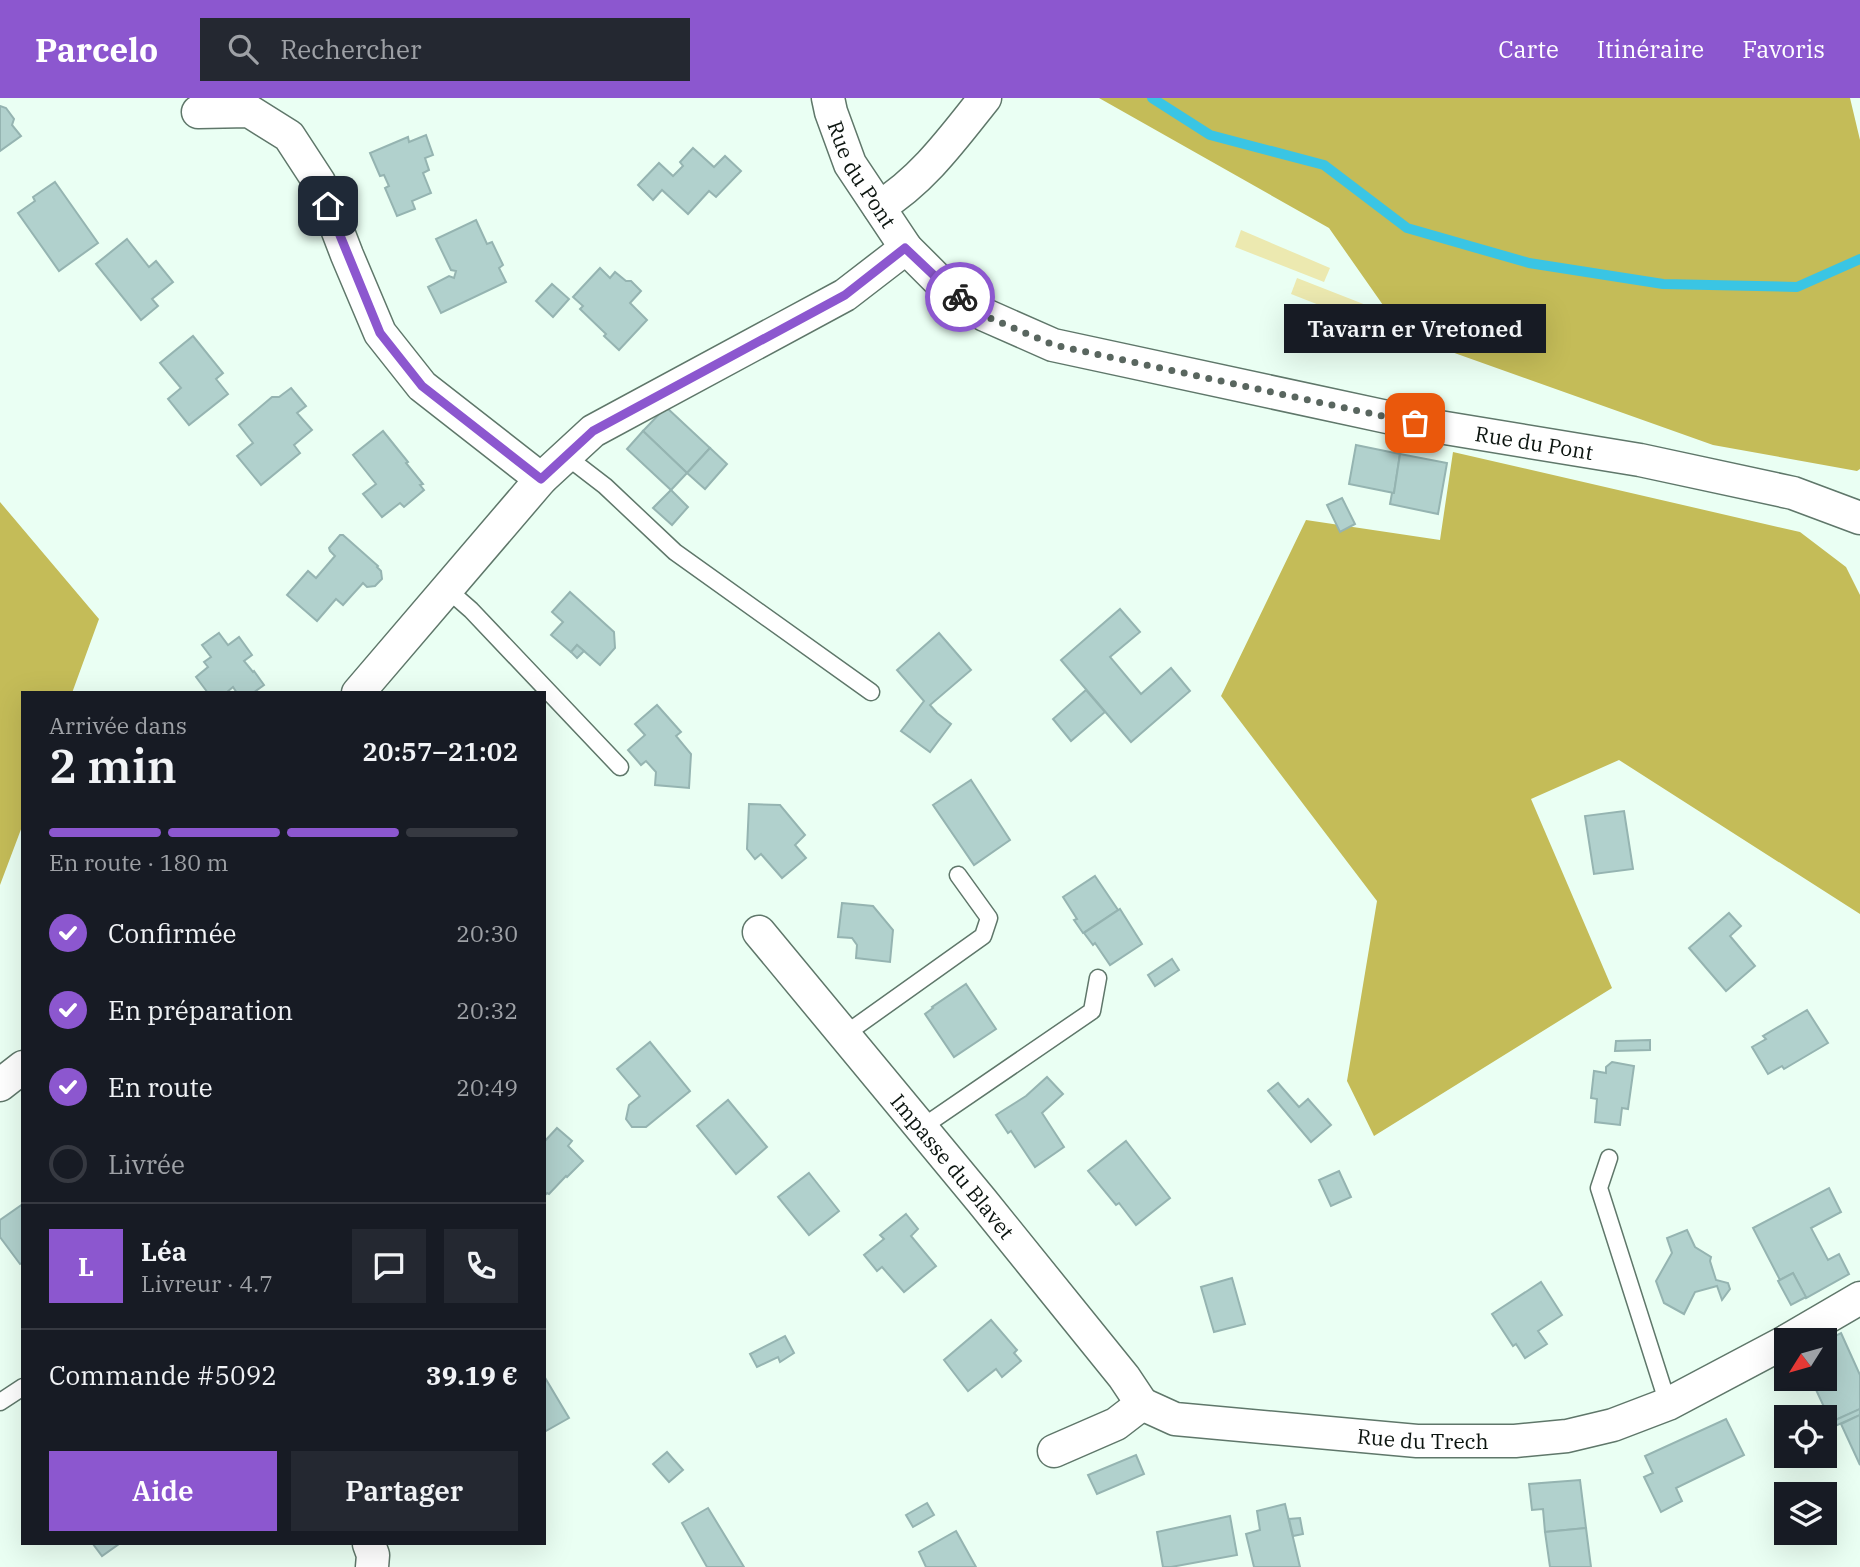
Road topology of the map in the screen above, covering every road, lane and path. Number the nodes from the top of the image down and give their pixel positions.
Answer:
1 (828, 98) edge
2 (985, 98) edge
3 (198, 112) dead end
4 (879, 207) junction
5 (905, 248) junction
6 (566, 456) junction
7 (541, 479) junction
8 (1860, 518) edge
9 (447, 589) junction
10 (360, 691) edge
11 (871, 692) dead end
12 (620, 767) dead end
13 (958, 875) dead end
14 (759, 932) dead end
15 (1098, 978) dead end
16 (844, 1035) junction
17 (21, 1069) edge
18 (0, 1085) edge
19 (920, 1128) junction
20 (1609, 1158) dead end
21 (1860, 1298) edge
22 (1809, 1328) edge
23 (1774, 1348) edge
24 (21, 1388) edge
25 (0, 1402) edge
26 (1142, 1404) junction
27 (1668, 1404) junction
28 (1054, 1451) dead end
29 (369, 1545) edge
30 (372, 1567) edge

1 - 4 street, Rue du Pont
2 - 4 street
3 - 7 street
4 - 5 street, Rue du Pont
5 - 6 street
5 - 8 street, Rue du Pont
6 - 7 street
6 - 11 lane
7 - 9 street
9 - 10 street
9 - 12 lane
13 - 16 lane
14 - 16 street, Impasse du Blavet
15 - 19 lane
16 - 19 street, Impasse du Blavet
17 - 18 street
19 - 26 street, Impasse du Blavet
20 - 27 lane
21 - 22 street, Rue du Trech
23 - 27 street, Rue du Trech
24 - 25 lane
26 - 27 street, Rue du Trech
26 - 28 street
29 - 30 street

